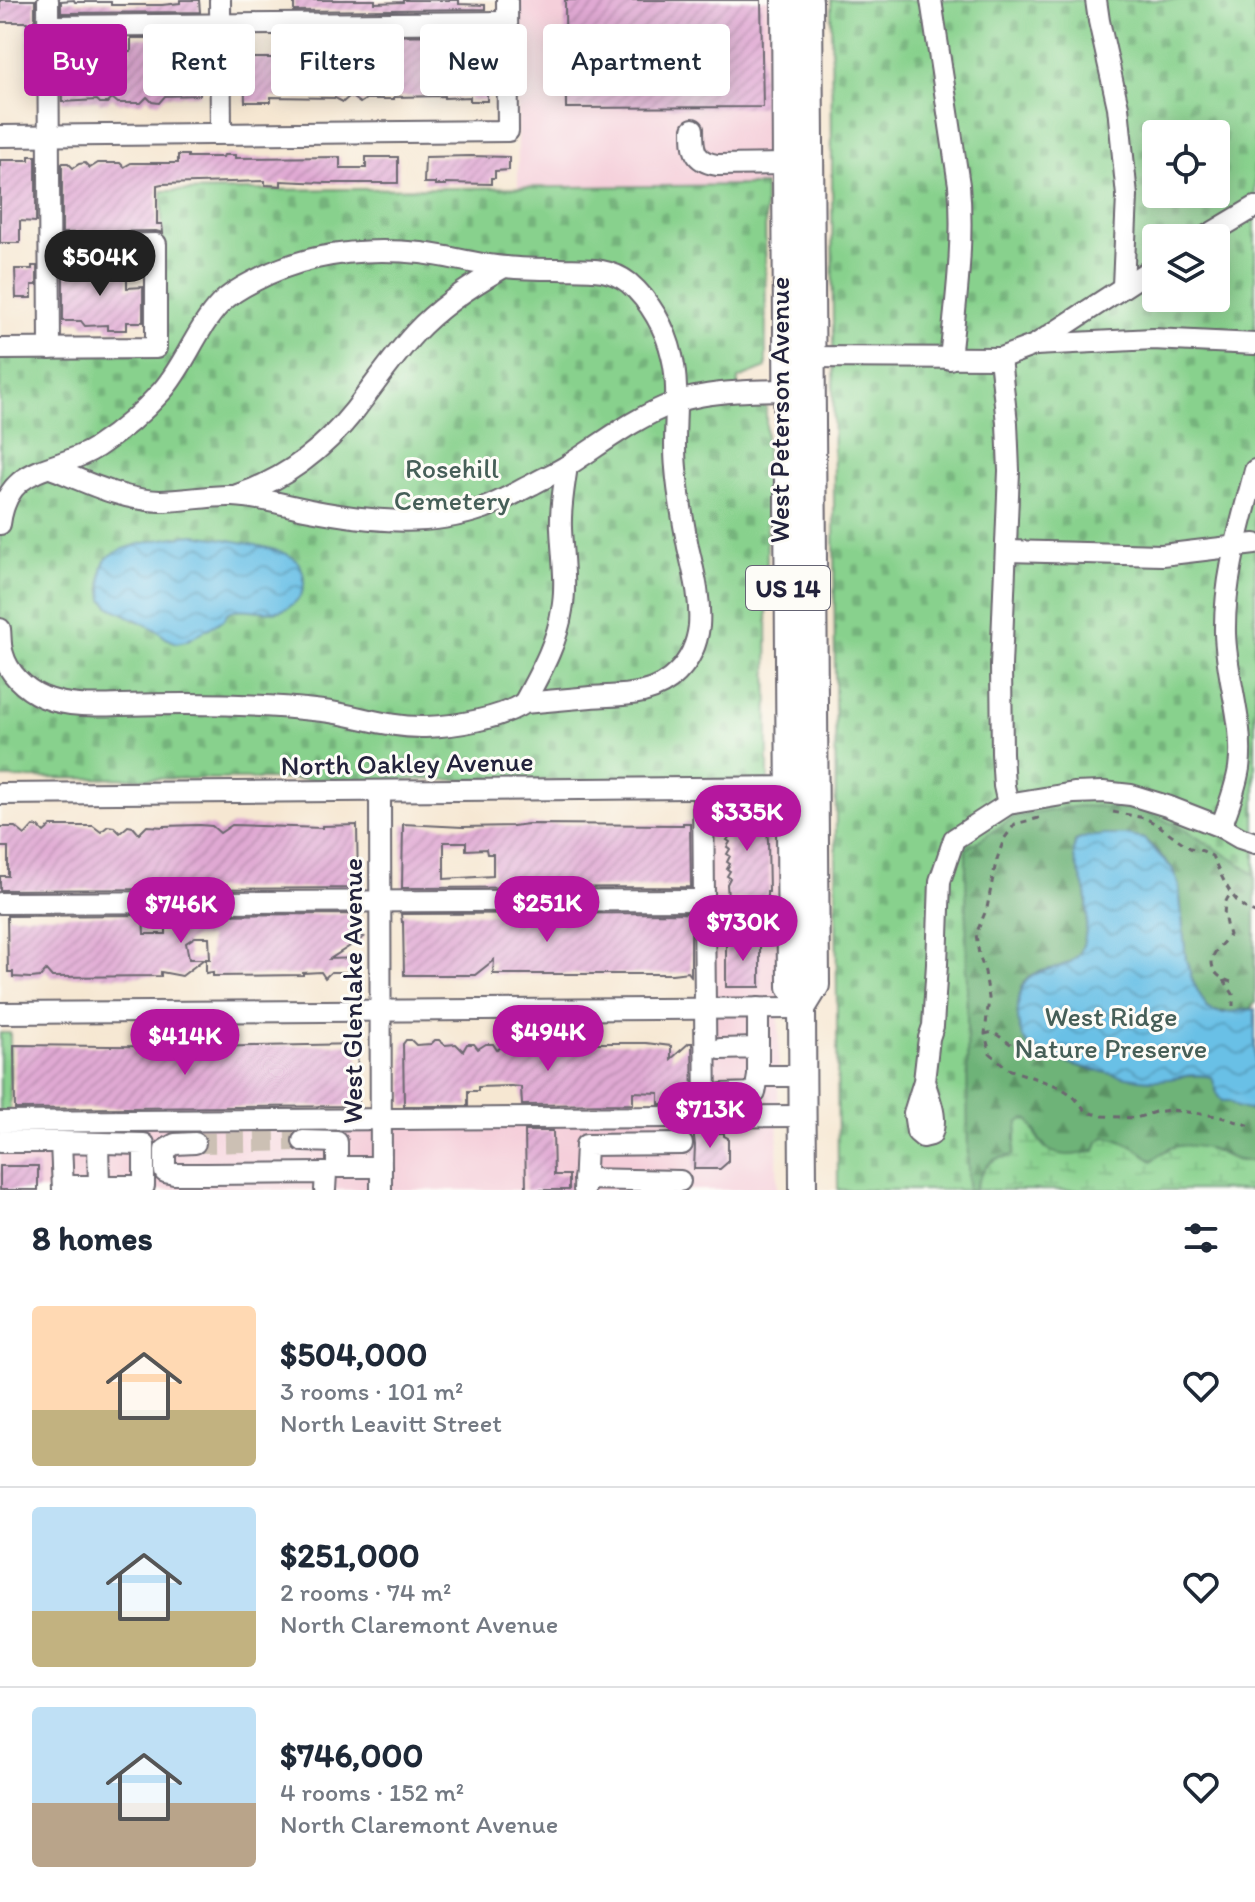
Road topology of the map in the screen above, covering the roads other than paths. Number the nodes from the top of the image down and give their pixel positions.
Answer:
1 (48, 0) edge
2 (220, 0) edge
3 (507, 0) edge
4 (785, 0) edge
5 (809, 0) edge
6 (931, 0) edge
7 (1096, 0) edge
8 (507, 22) junction
9 (48, 24) edge
10 (220, 24) joint
11 (49, 96) edge
12 (221, 96) edge
13 (693, 129) dead end
14 (221, 133) junction
15 (49, 135) junction
16 (0, 136) edge
17 (785, 164) junction
18 (1255, 207) edge
19 (1226, 224) edge
20 (50, 246) junction
21 (504, 267) junction
22 (1142, 274) edge
23 (1123, 286) junction
24 (1255, 344) edge
25 (1035, 345) junction
26 (0, 349) edge
27 (50, 349) junction
28 (799, 357) junction
29 (1000, 358) junction
30 (950, 359) junction
31 (799, 390) junction
32 (675, 402) junction
33 (567, 466) junction
34 (51, 468) junction
35 (1255, 470) edge
36 (233, 496) junction
37 (0, 524) edge
38 (1245, 546) edge
39 (1006, 551) junction
40 (0, 629) edge
41 (524, 703) junction
42 (802, 787) junction
43 (703, 788) junction
44 (380, 791) junction
45 (0, 794) edge
46 (1008, 804) junction
47 (1221, 827) junction
48 (1255, 843) edge
49 (380, 900) junction
50 (704, 900) junction
51 (0, 903) edge
52 (791, 923) junction
53 (704, 933) junction
54 (758, 1008) junction
55 (802, 1008) junction
56 (705, 1009) junction
57 (380, 1011) junction
58 (0, 1013) edge
59 (758, 1048) junction
60 (720, 1049) dead end
61 (758, 1076) junction
62 (802, 1076) junction
63 (924, 1081) dead end
64 (722, 1094) dead end
65 (802, 1116) junction
66 (706, 1117) junction
67 (381, 1119) junction
68 (0, 1122) edge
69 (303, 1141) tunnel mouth
70 (0, 1142) edge
71 (61, 1142) junction
72 (98, 1143) junction
73 (195, 1143) tunnel mouth
74 (682, 1144) dead end
75 (381, 1167) junction
76 (329, 1177) edge
77 (680, 1181) dead end
78 (584, 1184) edge
79 (99, 1186) junction
80 (63, 1188) edge
81 (381, 1190) edge
82 (803, 1190) edge

1 - 9 street
2 - 10 street
3 - 8 street
4 - 17 main road, West Peterson Avenue / US 14
5 - 28 main road, West Peterson Avenue / US 14
6 - 30 street
7 - 23 street
8 - 10 street
8 - 14 street
11 - 15 street
12 - 14 street
13 - 17 street
14 - 15 street
15 - 16 street
15 - 20 street
17 - 28 main road, West Peterson Avenue / US 14
18 - 19 street
20 - 27 street
20 - 27 street
21 - 32 street
21 - 34 street
21 - 36 street
22 - 23 street
23 - 25 street
24 - 25 street
25 - 29 street
26 - 27 street
28 - 30 street
28 - 31 main road, West Peterson Avenue / US 14
29 - 30 street
29 - 39 street
31 - 32 street
31 - 42 main road, West Peterson Avenue / US 14
32 - 33 street
32 - 41 street
33 - 36 street
33 - 41 street
34 - 36 street
34 - 37 street
35 - 38 street
38 - 39 street
38 - 47 street
39 - 46 street
40 - 41 street
42 - 43 street, North Oakley Avenue
42 - 52 main road, West Peterson Avenue / US 14
42 - 55 main road, West Peterson Avenue / US 14
43 - 44 street, North Oakley Avenue
43 - 50 street
44 - 45 street, North Oakley Avenue
44 - 49 street, West Glenlake Avenue
46 - 47 street
46 - 63 street
47 - 48 street
49 - 50 street
49 - 51 street
49 - 57 street, West Glenlake Avenue
50 - 53 street
52 - 53 street
52 - 55 main road, West Peterson Avenue / US 14
53 - 56 street
54 - 55 street
54 - 56 street
54 - 59 street
55 - 62 main road, West Peterson Avenue / US 14
56 - 57 street
56 - 66 street
57 - 58 street
57 - 67 street, West Glenlake Avenue
59 - 60 street
59 - 61 street
61 - 62 street
61 - 64 street
62 - 65 main road, West Peterson Avenue / US 14
65 - 66 street
65 - 82 main road, West Peterson Avenue / US 14
66 - 67 street
67 - 68 street
67 - 75 street, West Glenlake Avenue
69 - 76 street
70 - 71 street
71 - 72 street
71 - 80 street
72 - 79 street
72 - 79 street
73 - 76 street
74 - 78 street
75 - 76 street
75 - 81 street, West Glenlake Avenue
77 - 78 street
79 - 80 street

